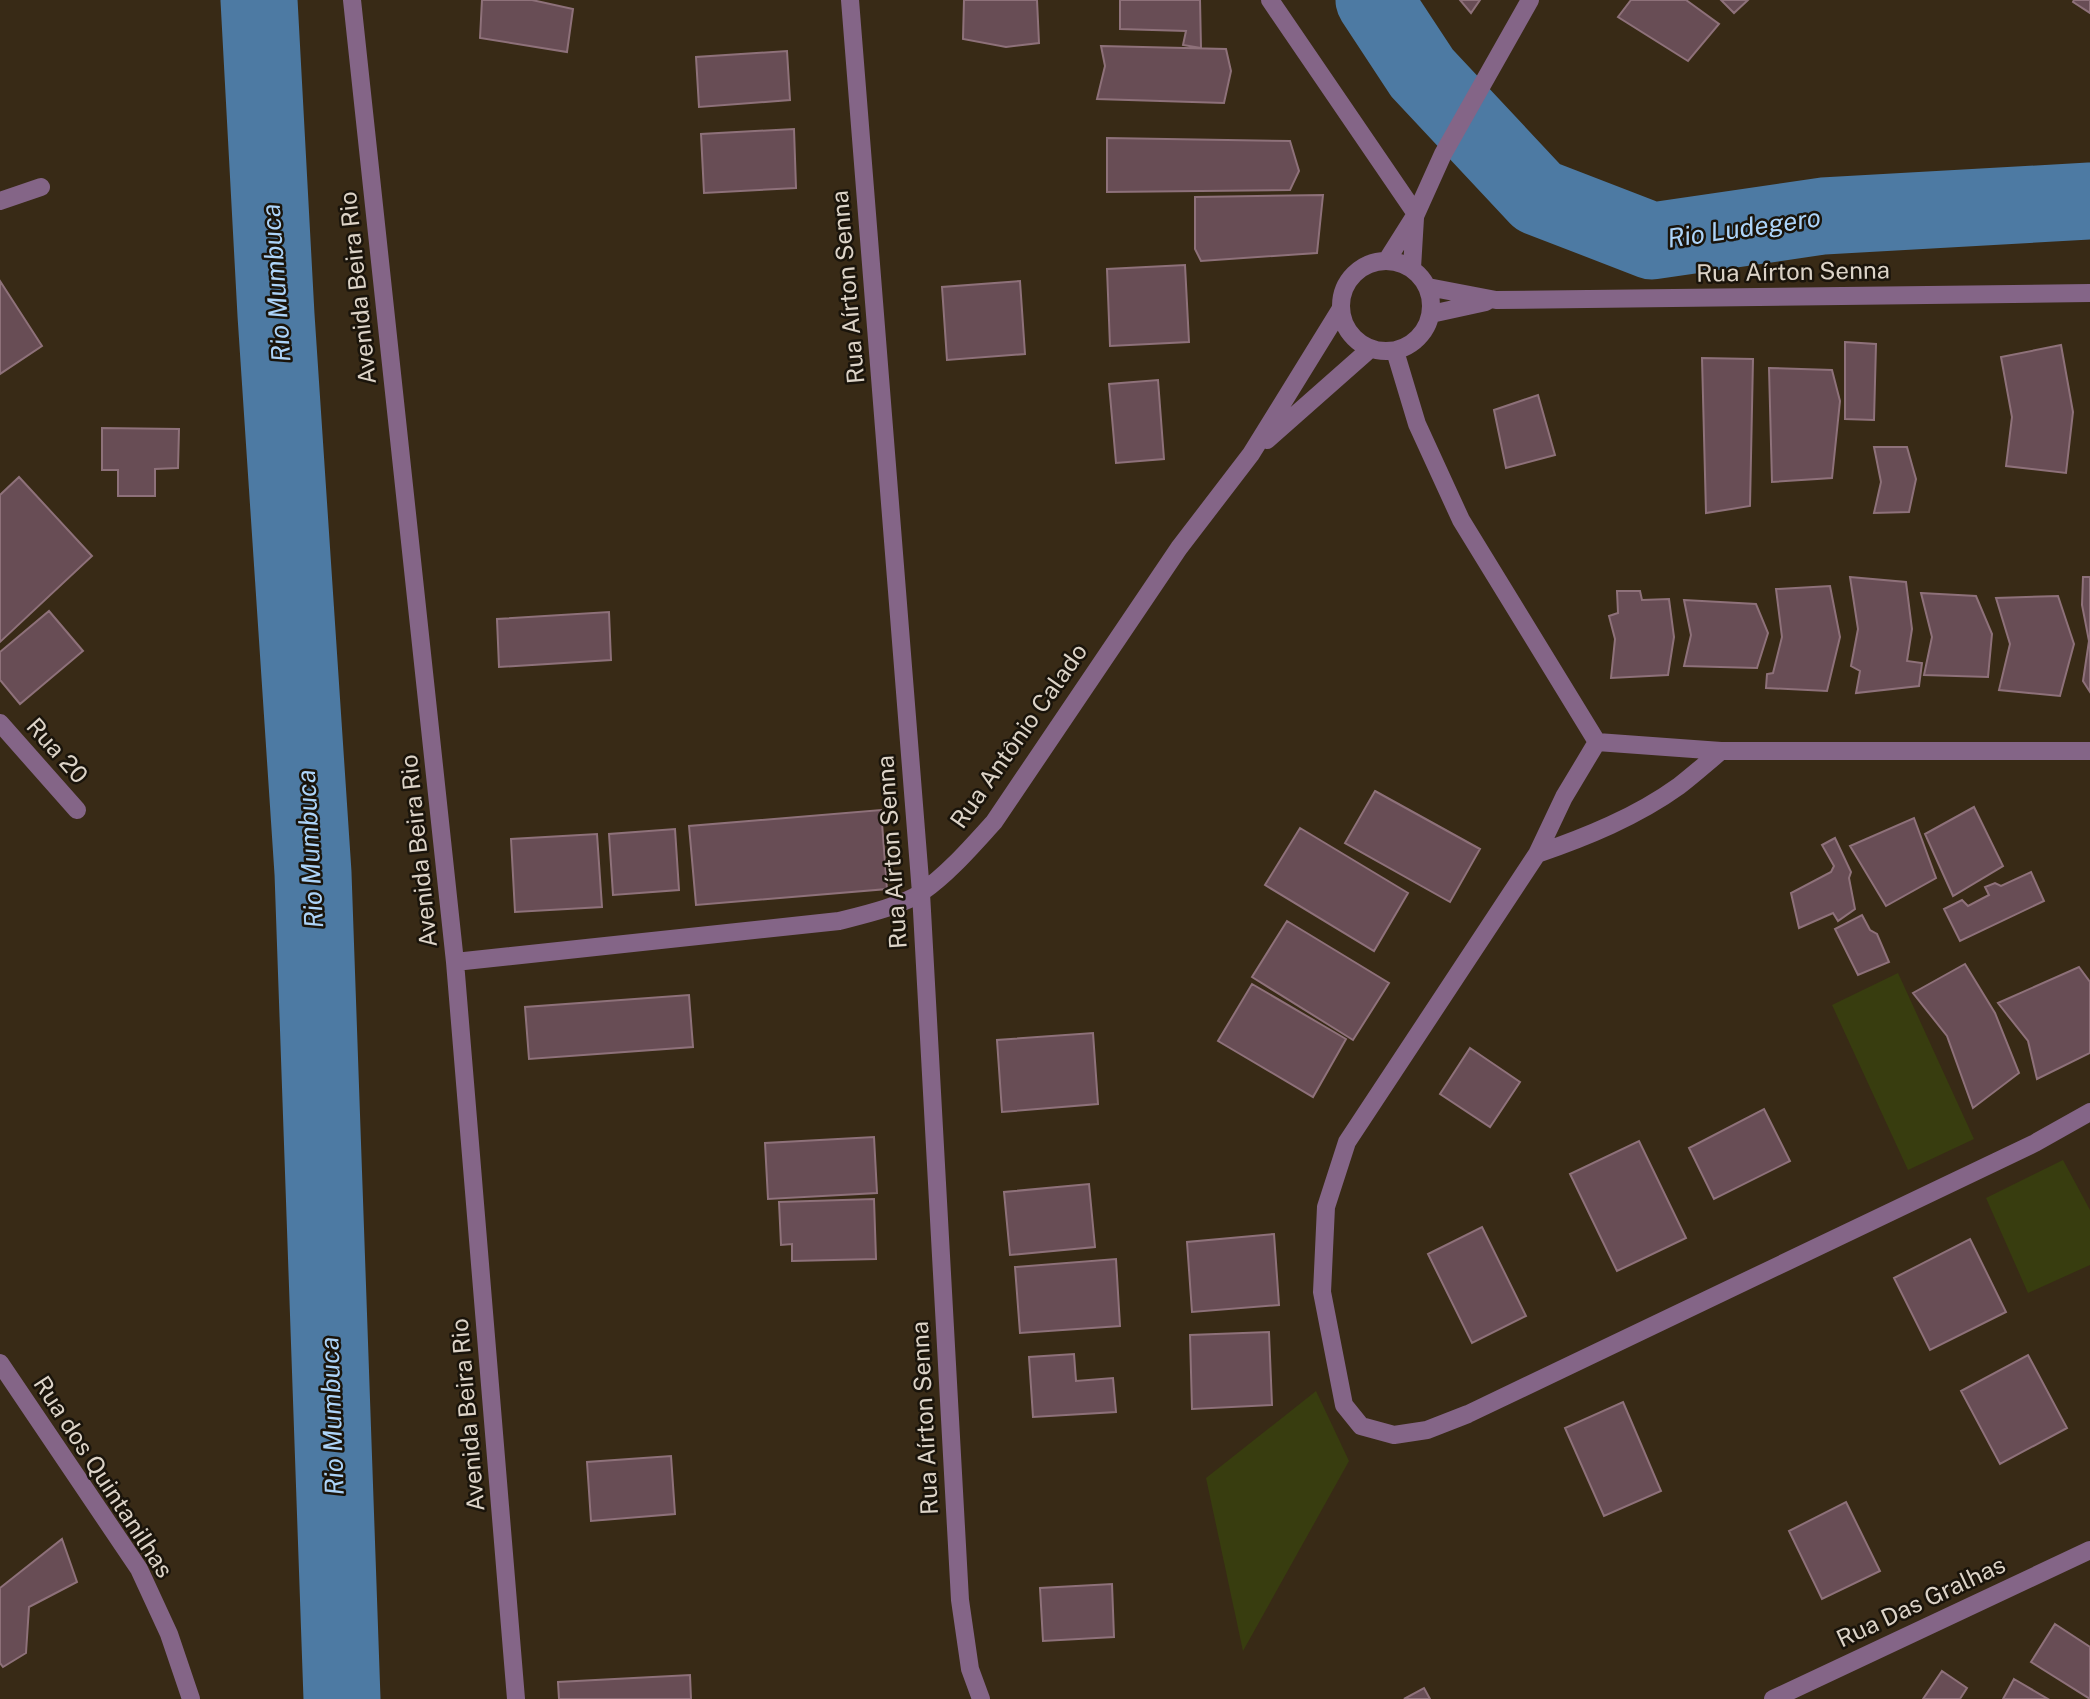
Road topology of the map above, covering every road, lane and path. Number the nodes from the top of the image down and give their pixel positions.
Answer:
1 (352, 0) edge
2 (850, 0) edge
3 (1270, 0) edge
4 (1530, 0) edge
5 (41, 187) dead end
6 (0, 201) edge
7 (1416, 214) junction
8 (1387, 260) junction
9 (1412, 268) junction
10 (1428, 287) junction
11 (2090, 293) edge
12 (1496, 300) junction
13 (1340, 310) junction
14 (1430, 314) junction
15 (1370, 349) junction
16 (1395, 351) junction
17 (1251, 454) junction
18 (0, 723) edge
19 (1597, 742) junction
20 (1721, 751) junction
21 (2090, 751) edge
22 (77, 810) dead end
23 (1537, 854) junction
24 (921, 893) junction
25 (455, 962) junction
26 (2090, 1112) edge
27 (0, 1363) edge
28 (2090, 1550) edge
29 (191, 1699) edge
30 (516, 1699) edge
31 (981, 1699) edge
32 (1773, 1699) edge

1 - 25 street, Avenida Beira Rio
2 - 24 street, Rua Aírton Senna
3 - 7 street
4 - 7 street
5 - 6 street
7 - 8 street
7 - 9 street
8 - 9 street
8 - 13 street
9 - 10 street
10 - 12 street, Rua Aírton Senna
10 - 14 street
11 - 12 street, Rua Aírton Senna
12 - 14 street, Rua Aírton Senna
13 - 15 street
13 - 17 street, Rua Antônio Calado
14 - 16 street
15 - 16 street
15 - 17 street, Rua Antônio Calado
16 - 19 street
17 - 24 street, Rua Antônio Calado
18 - 22 street, Rua 20
19 - 20 street
19 - 23 street
20 - 21 street
20 - 23 street
23 - 26 street
24 - 25 street, Rua Antônio Calado
24 - 31 street, Rua Aírton Senna
25 - 30 street, Avenida Beira Rio
27 - 29 street, Rua dos Quintanilhas
28 - 32 street, Rua Das Gralhas

